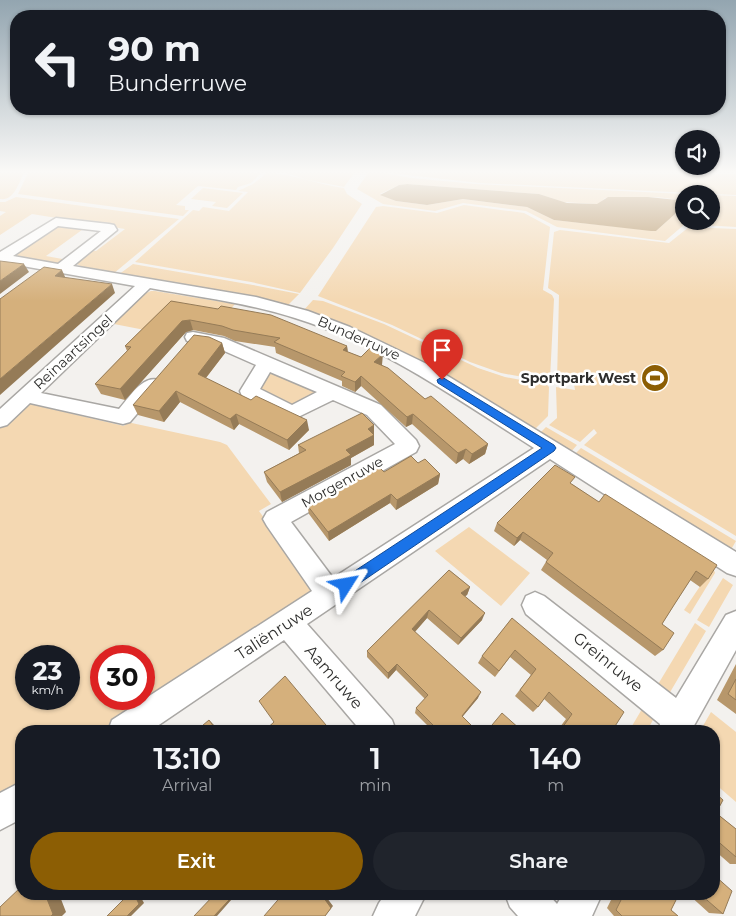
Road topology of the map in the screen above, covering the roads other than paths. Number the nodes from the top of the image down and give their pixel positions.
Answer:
1 (0, 258) edge
2 (48, 271) junction
3 (146, 284) junction
4 (181, 352) edge
5 (267, 364) junction
6 (161, 373) edge
7 (333, 392) junction
8 (26, 396) junction
9 (0, 420) edge
10 (550, 448) junction
11 (736, 565) edge
12 (330, 595) junction
13 (536, 605) dead end
14 (287, 622) junction
15 (736, 624) edge
16 (132, 725) edge
17 (376, 725) edge
18 (675, 725) edge
19 (677, 725) edge
20 (15, 803) edge
21 (0, 813) edge
22 (404, 900) edge
23 (528, 900) edge
24 (580, 900) edge
25 (392, 916) edge
26 (543, 916) edge
27 (571, 916) edge

1 - 2 street, Bunderruwe
1 - 2 street
2 - 3 street, Bunderruwe
3 - 8 street, Reinaartsingel
3 - 10 street, Bunderruwe
4 - 5 street, Morgenruwe
5 - 7 street, Morgenruwe
5 - 7 street
6 - 8 street
7 - 12 street, Morgenruwe
8 - 9 street, Reinaartsingel
10 - 11 street, Bunderruwe
10 - 12 street, Taliënruwe
12 - 14 street, Taliënruwe
13 - 18 street, Greinruwe
14 - 16 street, Taliënruwe
14 - 17 street, Aamruwe
15 - 19 street, Greinruwe
20 - 21 street
22 - 25 street
23 - 26 street
24 - 27 street

